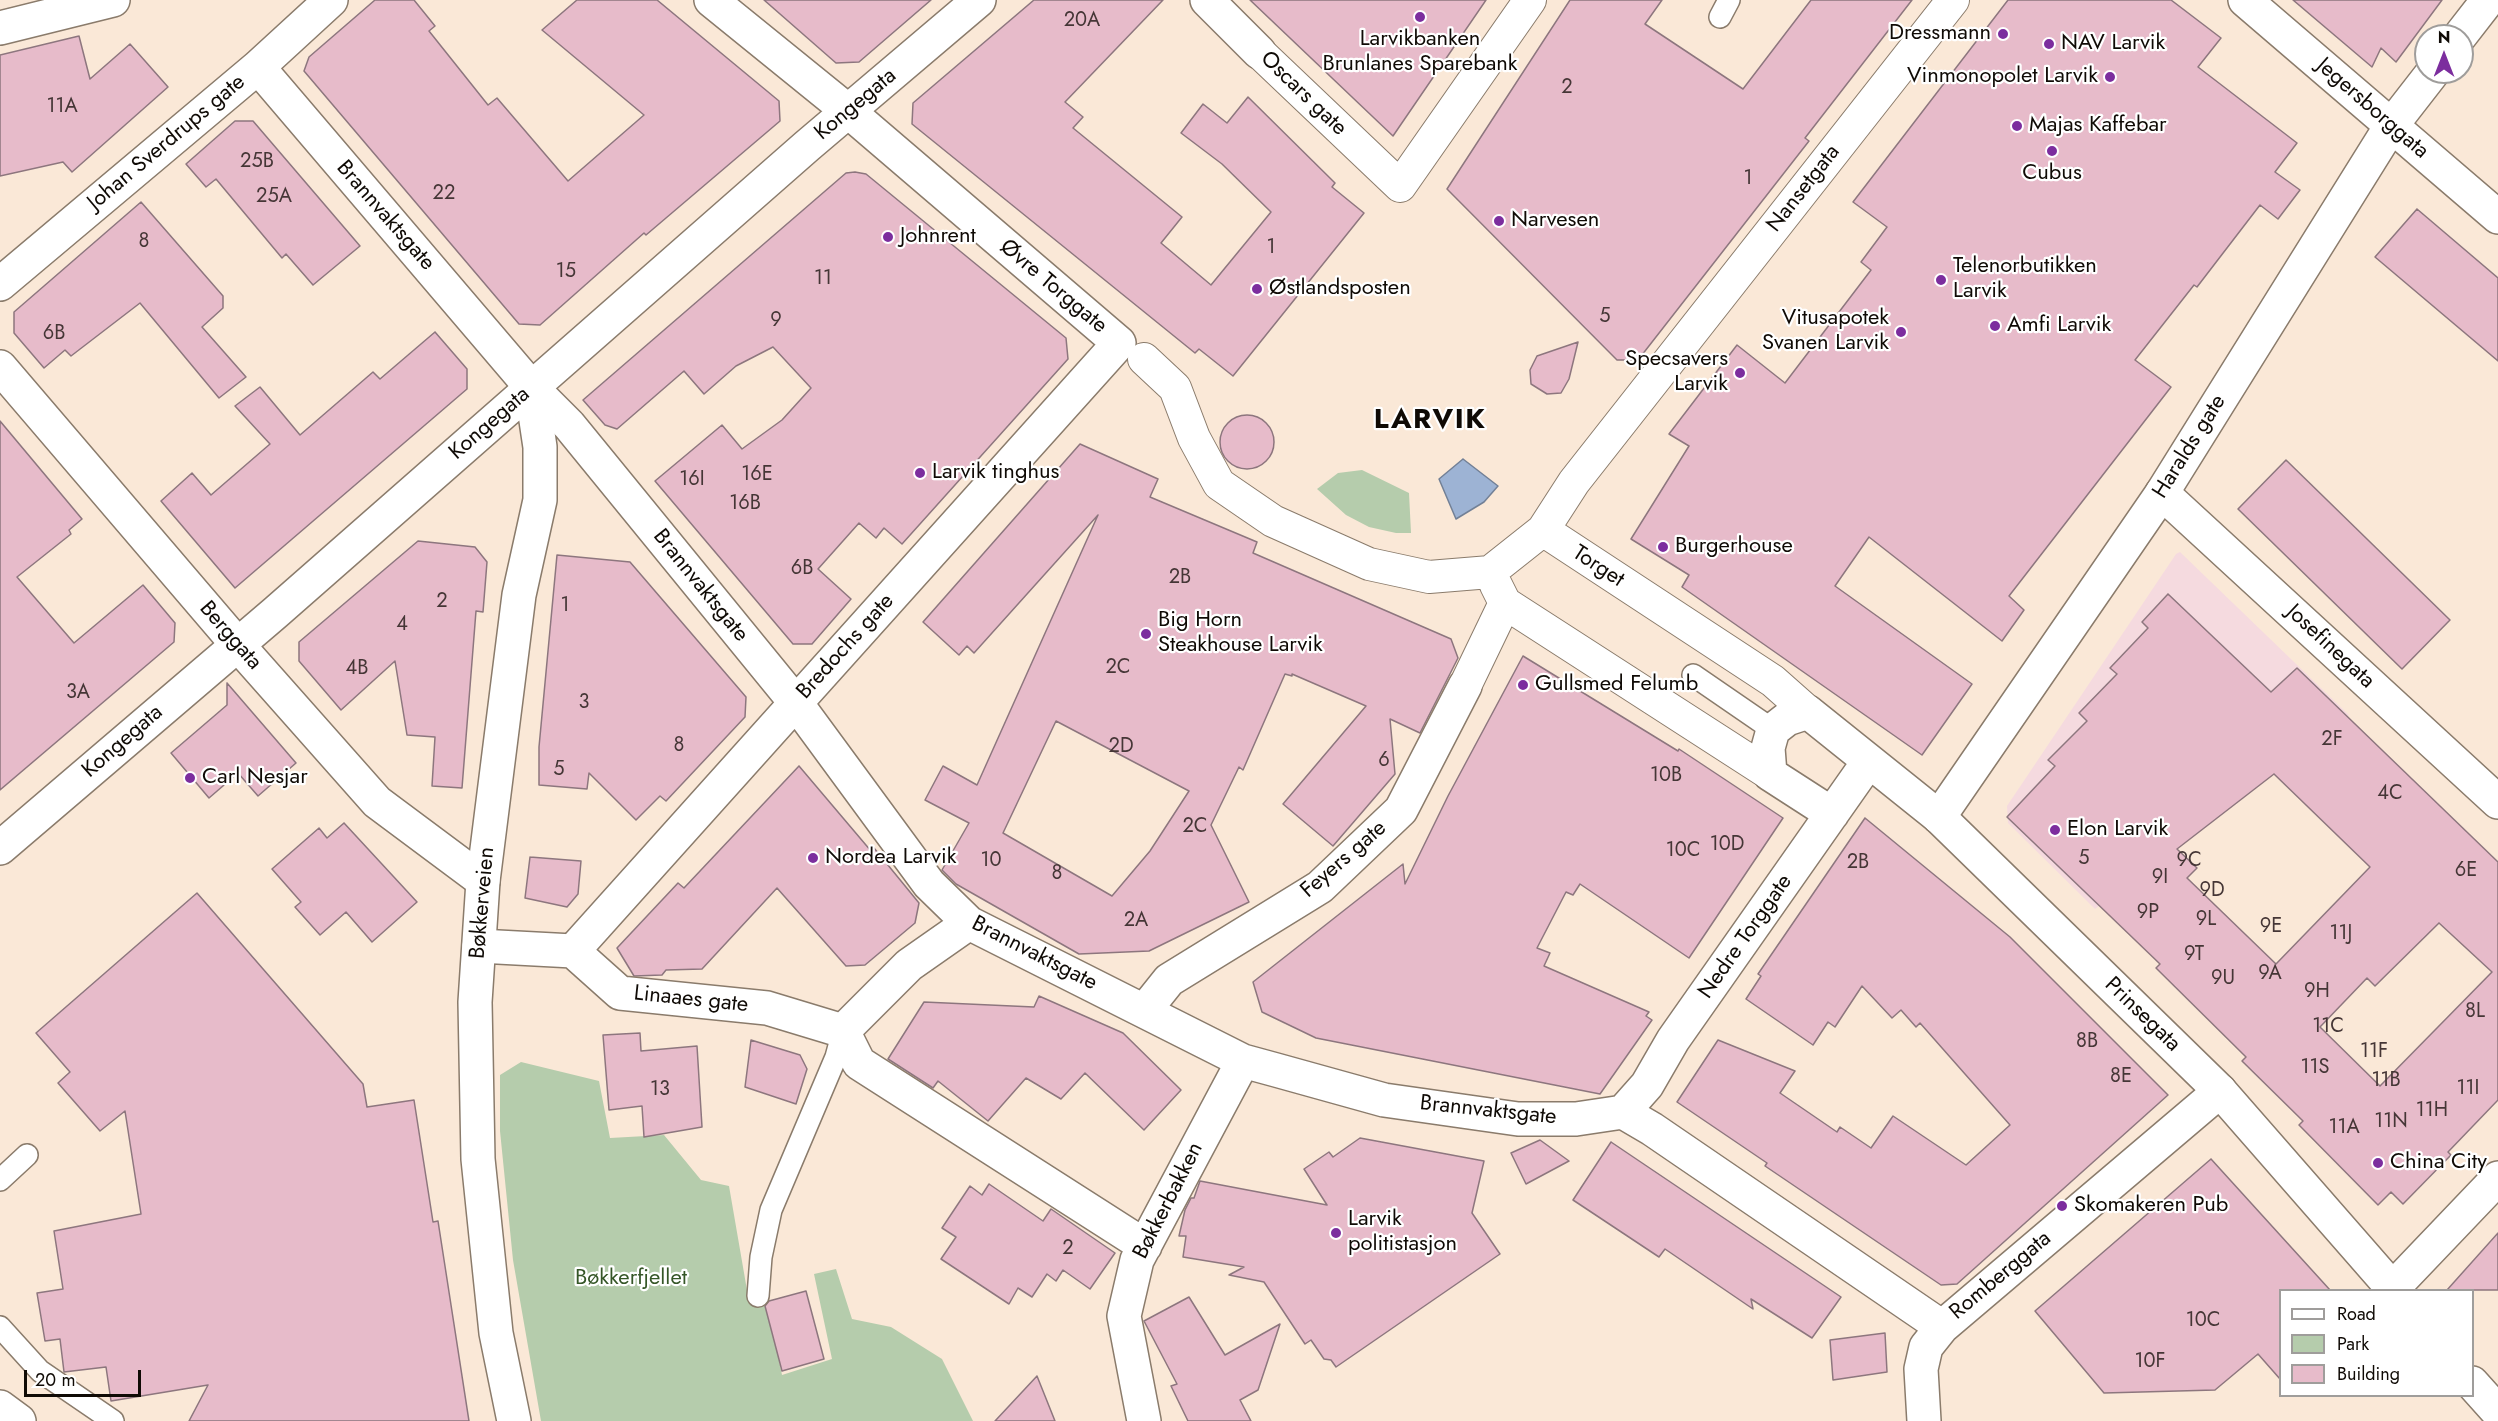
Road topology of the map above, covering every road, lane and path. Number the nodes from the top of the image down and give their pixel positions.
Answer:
1 (113, 0) edge
2 (331, 0) edge
3 (711, 0) edge
4 (979, 0) edge
5 (1207, 0) edge
6 (1530, 0) edge
7 (1953, 0) edge
8 (2246, 0) edge
9 (2488, 0) edge
10 (2469, 24) edge
11 (0, 28) edge
12 (1259, 52) joint
13 (258, 67) junction
14 (2424, 84) edge
15 (848, 111) junction
16 (2391, 126) junction
17 (2498, 218) edge
18 (0, 284) edge
19 (1131, 351) junction
20 (0, 367) edge
21 (531, 387) junction
22 (2162, 492) junction
23 (1544, 530) junction
24 (1490, 572) junction
25 (1505, 603) junction
26 (237, 644) junction
27 (1693, 675) dead end
28 (1465, 686) joint
29 (796, 703) junction
30 (1809, 712) junction
31 (1773, 730) junction
32 (1869, 761) junction
33 (1770, 774) junction
34 (2498, 802) edge
35 (1832, 814) junction
36 (1940, 817) junction
37 (0, 848) edge
38 (483, 881) junction
39 (969, 923) junction
40 (479, 946) junction
41 (573, 951) junction
42 (1145, 1010) junction
43 (843, 1030) junction
44 (1243, 1061) junction
45 (2220, 1091) junction
46 (1623, 1112) junction
47 (27, 1155) dead end
48 (2498, 1178) edge
49 (0, 1180) edge
50 (1145, 1246) junction
51 (2392, 1289) edge
52 (2394, 1289) edge
53 (758, 1296) dead end
54 (0, 1327) edge
55 (1942, 1327) junction
56 (2474, 1385) edge
57 (0, 1407) edge
58 (2498, 1412) edge
59 (19, 1421) edge
60 (113, 1421) edge
61 (514, 1421) edge
62 (1144, 1421) edge
63 (1924, 1421) edge

1 - 11 street
2 - 13 street, Johan Sverdrups gate
3 - 15 street, Øvre Torggate
4 - 15 street, Kongegata
5 - 12 street, Oscars gate
6 - 12 street, Oscars gate
7 - 23 street, Nansetgata
8 - 16 street, Jegersborggata
9 - 10 street
13 - 18 street, Johan Sverdrups gate
13 - 21 street, Brannvaktsgate
14 - 16 street, Haralds gate
15 - 19 street, Øvre Torggate
15 - 21 street, Kongegata
16 - 17 street, Jegersborggata
16 - 22 street, Haralds gate
19 - 24 street
19 - 29 street, Bredochs gate
20 - 26 street, Berggata
21 - 26 street, Kongegata
21 - 29 street, Brannvaktsgate
21 - 38 street, Bøkkerveien
22 - 34 street, Josefinegata
22 - 36 street, Haralds gate
23 - 24 street
23 - 30 street, Torget
24 - 25 street
25 - 28 street
25 - 33 street
26 - 37 street, Kongegata
26 - 38 street, Berggata
27 - 31 lane
28 - 42 street, Feyers gate
29 - 39 street, Brannvaktsgate
29 - 41 street, Bredochs gate
30 - 31 street
30 - 32 street, Torget
31 - 33 street
32 - 35 street, Nedre Torggate
32 - 36 street, Prinsegata
33 - 35 street
35 - 46 street, Nedre Torggate
36 - 45 street, Prinsegata
38 - 40 street, Bøkkerveien
39 - 42 street, Brannvaktsgate
39 - 43 street
40 - 41 street
40 - 61 street, Bøkkerveien
41 - 43 street, Linaaes gate
42 - 44 street, Brannvaktsgate
43 - 50 street
43 - 53 lane
44 - 46 street, Brannvaktsgate
44 - 50 street, Bøkkerbakken
45 - 51 street, Prinsegata
45 - 55 street, Romberggata
46 - 55 street
47 - 49 lane
48 - 52 street
50 - 62 street, Bøkkerbakken
54 - 60 lane
55 - 63 street, Romberggata
56 - 58 street
57 - 59 street

